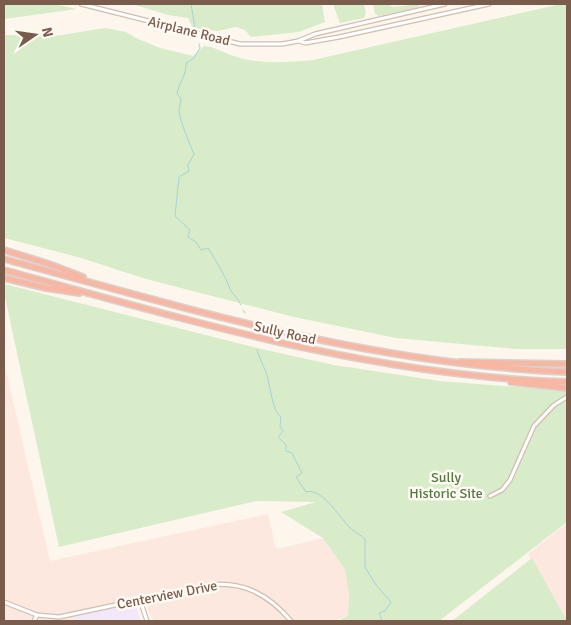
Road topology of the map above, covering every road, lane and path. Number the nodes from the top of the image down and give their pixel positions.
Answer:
1 (81, 4) edge
2 (445, 4) edge
3 (488, 4) edge
4 (298, 41) junction
5 (4, 250) edge
6 (4, 259) edge
7 (4, 270) edge
8 (4, 278) edge
9 (112, 288) junction
10 (102, 296) junction
11 (450, 363) junction
12 (567, 364) edge
13 (567, 372) edge
14 (493, 378) junction
15 (567, 382) edge
16 (567, 388) edge
17 (567, 397) edge
18 (490, 496) dead end
19 (140, 600) junction
20 (4, 602) edge
21 (37, 615) junction
22 (34, 621) edge
23 (147, 621) edge
24 (291, 621) edge

1 - 4 street, Airplane Road
2 - 4 street, Airplane Road
3 - 4 street, Airplane Road
5 - 9 highway
6 - 9 highway, Sully Road
7 - 10 highway, Sully Road
8 - 10 highway
9 - 11 highway, Sully Road
10 - 14 highway, Sully Road
11 - 12 highway
11 - 13 highway, Sully Road
14 - 15 highway, Sully Road
14 - 16 highway
17 - 18 street
19 - 21 street, Centerview Drive
19 - 23 street
19 - 24 street, Centerview Drive
20 - 21 street, Centerview Drive
21 - 22 street

